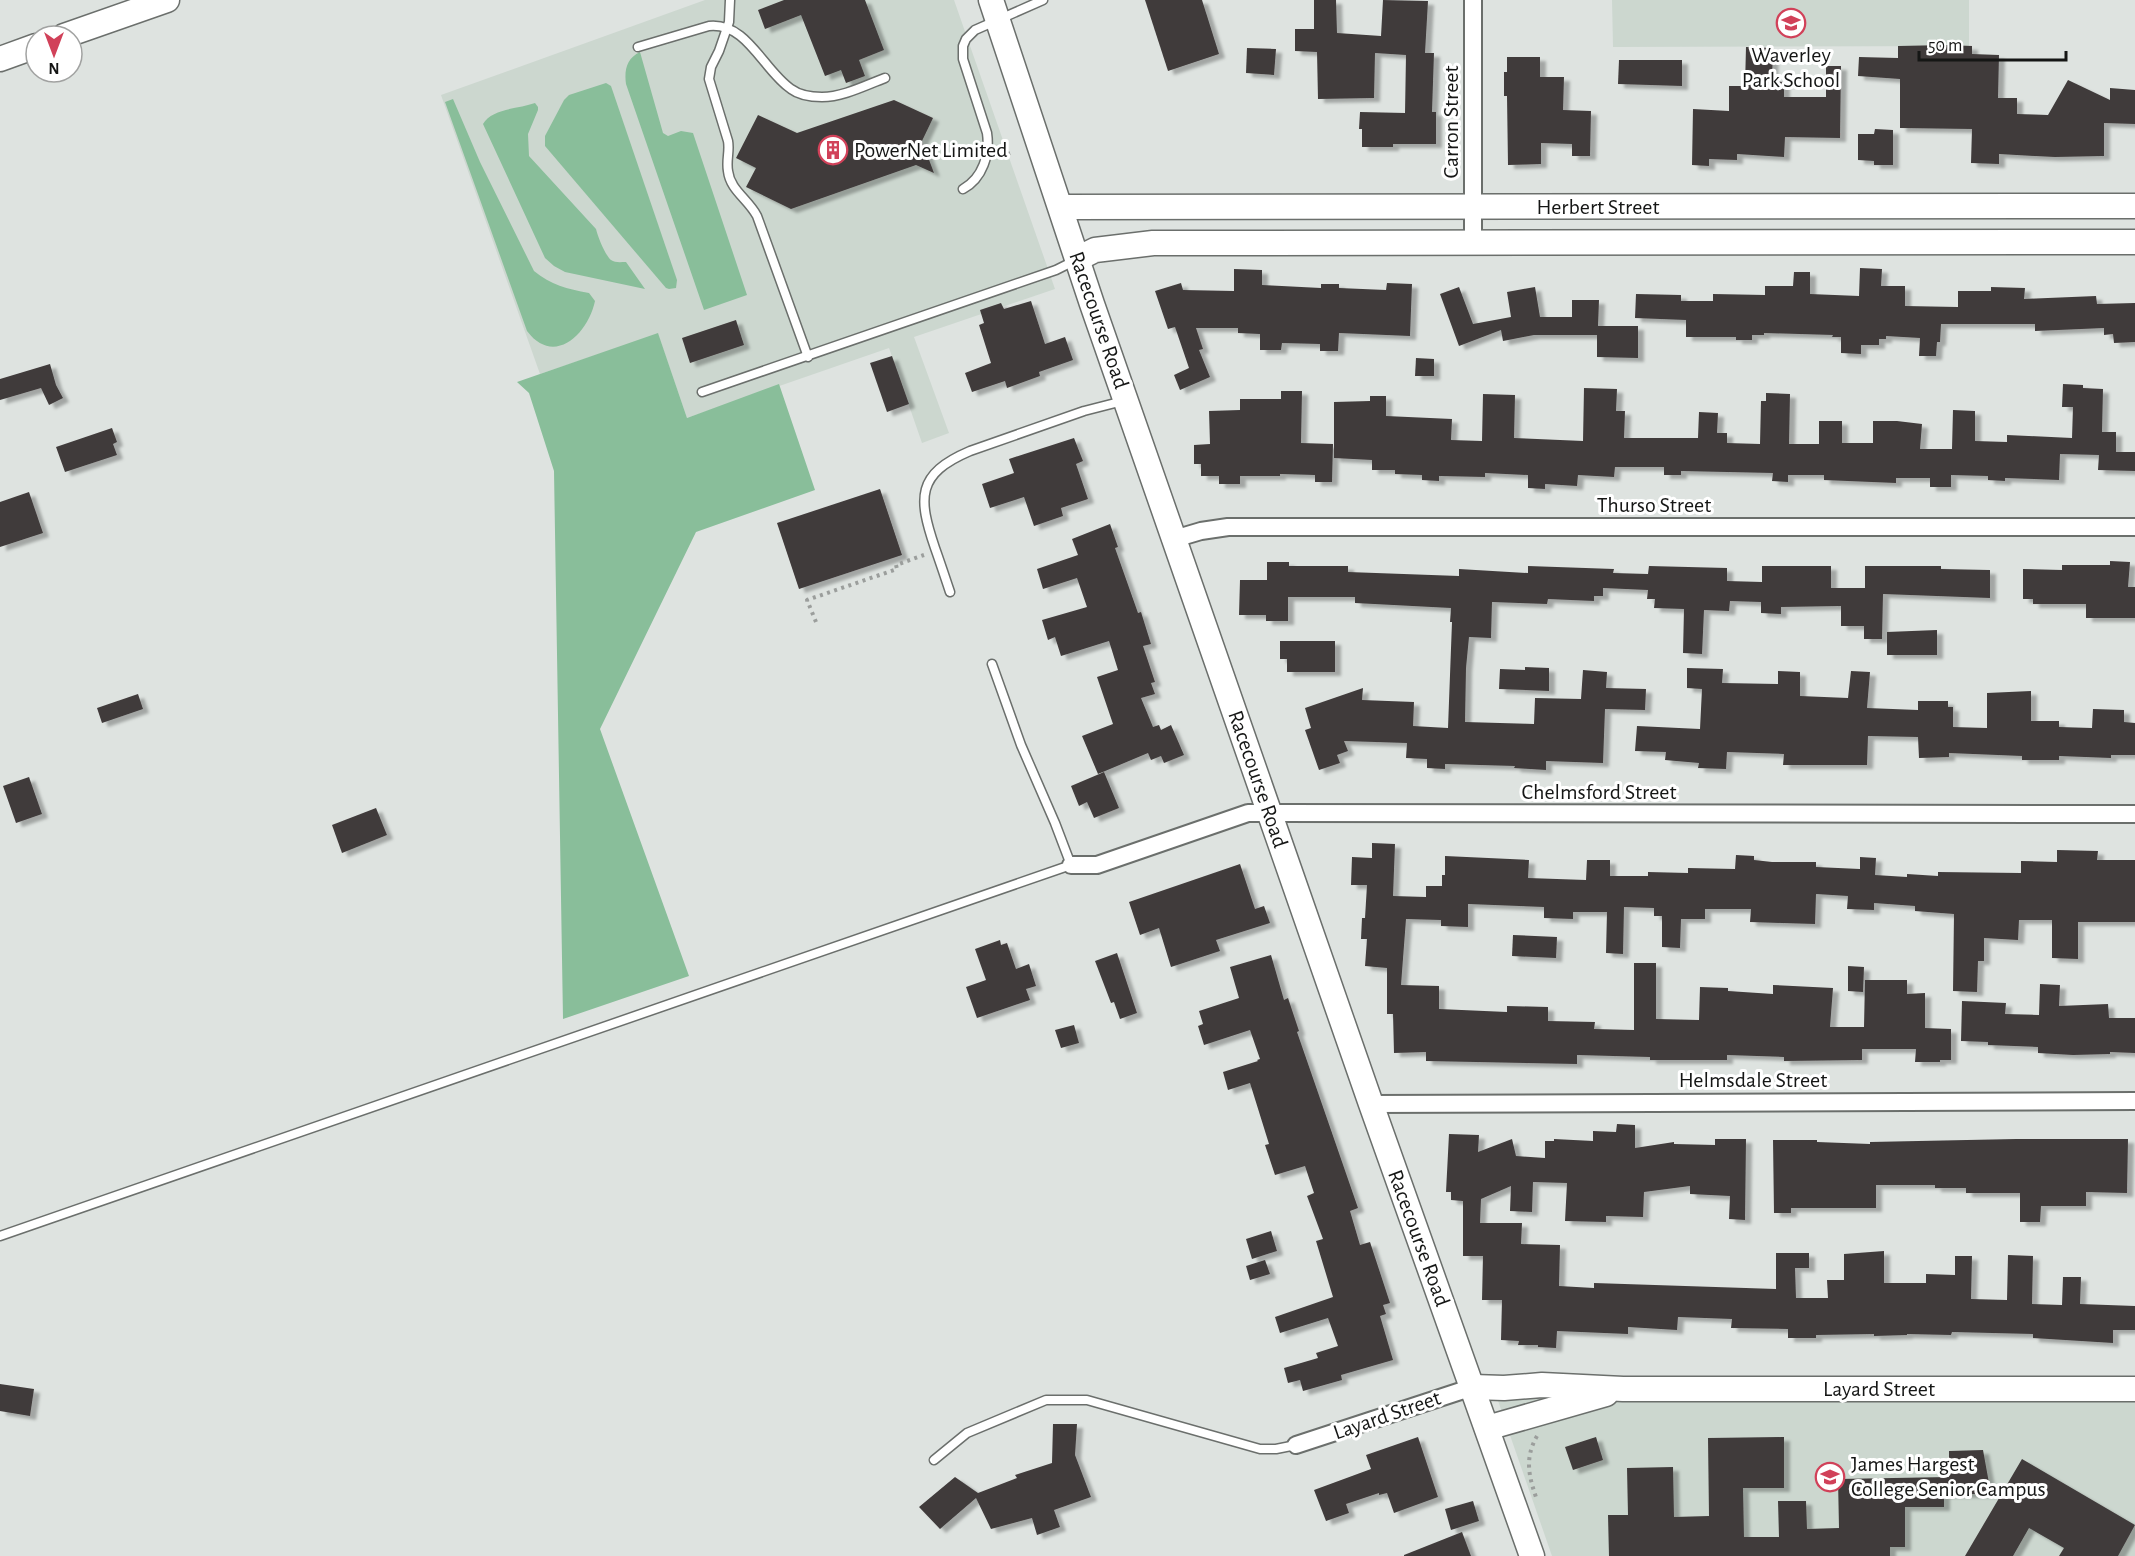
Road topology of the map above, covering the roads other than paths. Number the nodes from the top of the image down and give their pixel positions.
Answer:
1 (167, 0) edge
2 (730, 0) edge
3 (1043, 0) edge
4 (1473, 0) edge
5 (994, 9) edge
6 (728, 27) junction
7 (84, 29) edge
8 (638, 47) dead end
9 (24, 50) edge
10 (0, 59) edge
11 (885, 78) dead end
12 (963, 189) dead end
13 (2135, 206) edge
14 (1061, 207) junction
15 (1473, 207) junction
16 (1829, 207) junction
17 (2135, 242) edge
18 (1830, 243) junction
19 (1473, 244) junction
20 (1077, 259) junction
21 (808, 357) junction
22 (702, 392) dead end
23 (1126, 400) junction
24 (2135, 527) edge
25 (1174, 539) junction
26 (950, 592) dead end
27 (993, 664) dead end
28 (1270, 814) junction
29 (2135, 814) edge
30 (1071, 865) junction
31 (2135, 1101) edge
32 (1371, 1104) junction
33 (0, 1236) edge
34 (1473, 1387) junction
35 (1623, 1389) junction
36 (2135, 1389) edge
37 (1487, 1428) junction
38 (1296, 1446) joint
39 (934, 1461) dead end
40 (1532, 1556) edge

1 - 7 street
2 - 6 lane
3 - 5 lane
4 - 15 street, Carron Street
5 - 12 lane
5 - 14 street, Racecourse Road
6 - 8 lane
6 - 11 lane
6 - 21 lane
9 - 10 street
13 - 16 street, Herbert Street
14 - 15 street, Herbert Street
14 - 20 street, Racecourse Road
15 - 16 street, Herbert Street
15 - 19 street, Carron Street
16 - 18 street
17 - 18 street, Herbert Street
18 - 19 street, Herbert Street
19 - 20 street, Herbert Street
20 - 21 lane
20 - 23 street, Racecourse Road
21 - 22 lane
23 - 25 street, Racecourse Road
23 - 26 lane
24 - 25 street, Thurso Street
25 - 28 street, Racecourse Road
27 - 30 lane
28 - 29 street, Chelmsford Street
28 - 30 street, Chelmsford Street
28 - 32 street, Racecourse Road
30 - 33 lane
31 - 32 street, Helmsdale Street
32 - 34 street, Racecourse Road
34 - 35 street, Layard Street
34 - 37 street, Racecourse Road
34 - 38 street, Layard Street
35 - 36 street, Layard Street
35 - 37 street, Layard Street
37 - 40 street, Racecourse Road
38 - 39 lane

